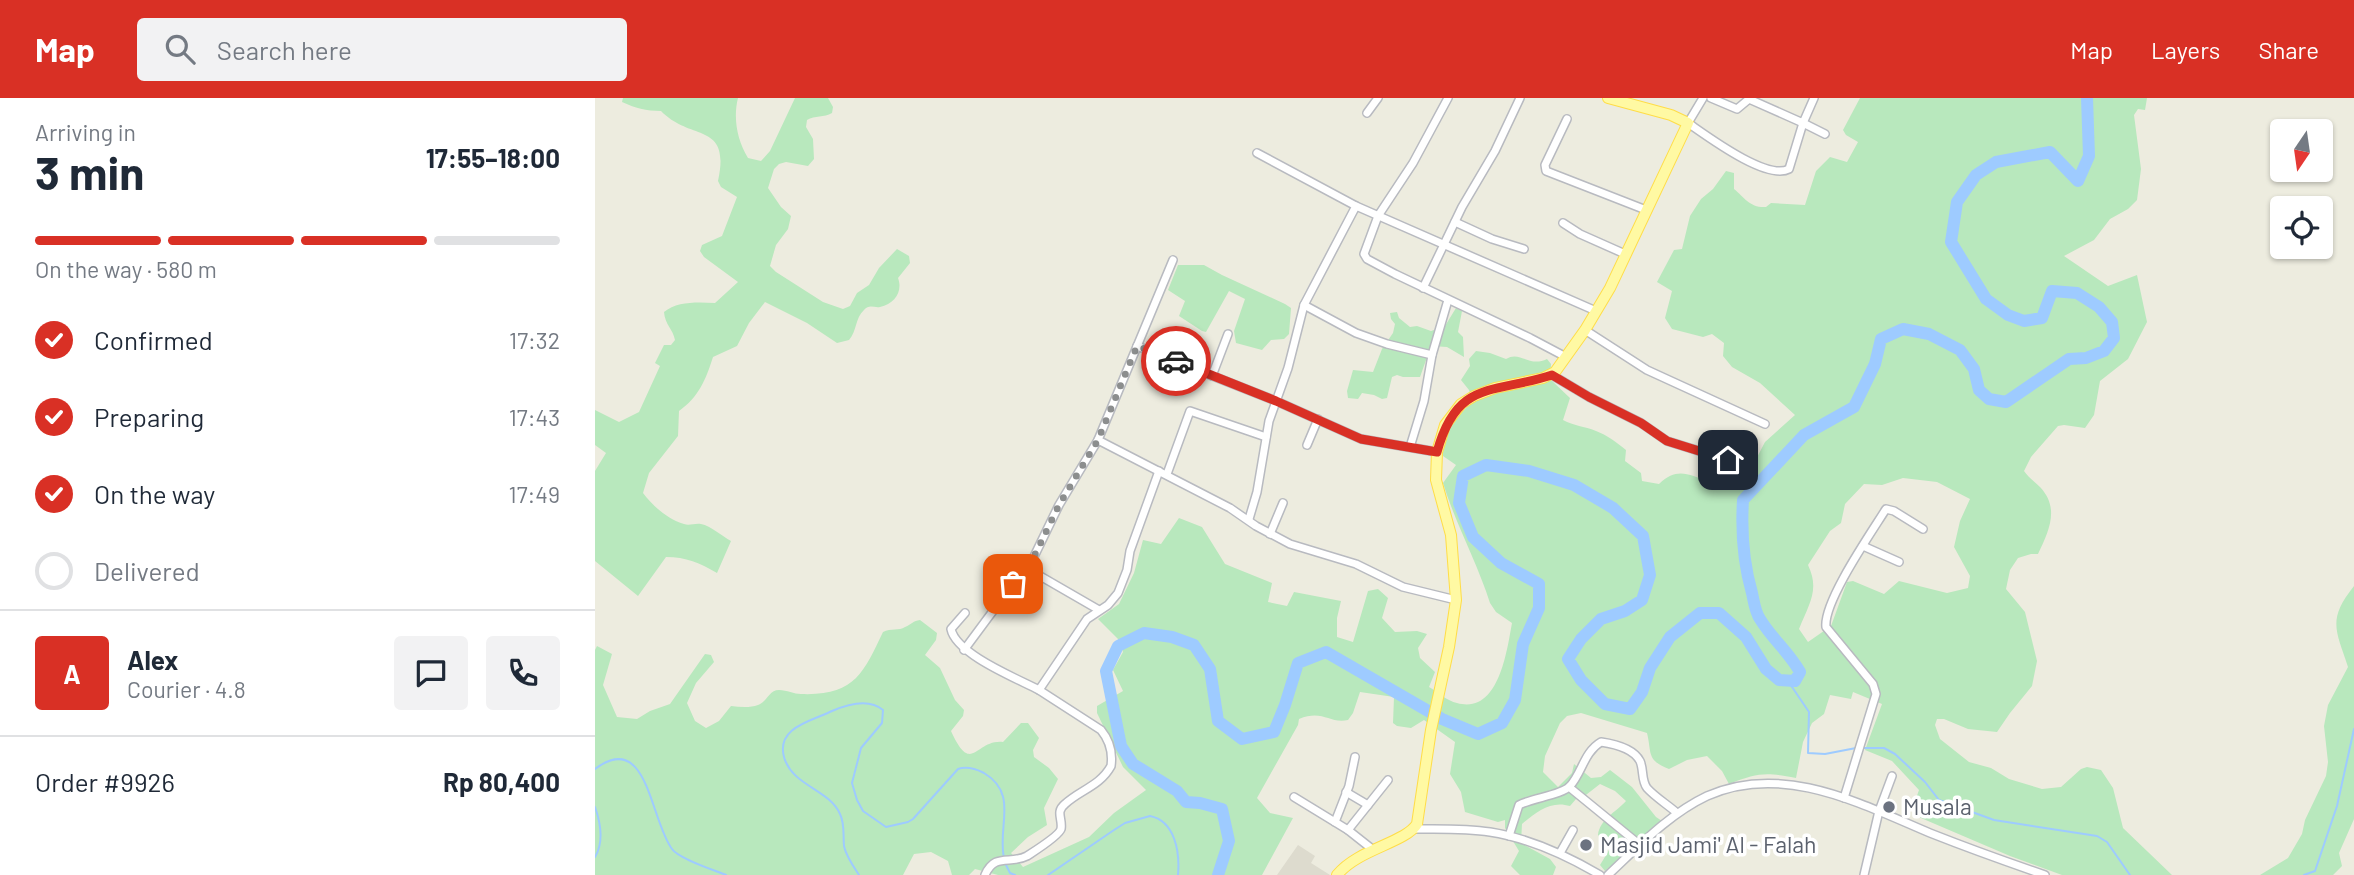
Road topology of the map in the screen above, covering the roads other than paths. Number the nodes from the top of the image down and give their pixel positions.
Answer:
1 (1378, 98) edge
2 (1448, 98) edge
3 (1520, 98) edge
4 (1608, 98) edge
5 (1703, 98) edge
6 (1711, 98) edge
7 (1814, 98) edge
8 (1367, 113) dead end
9 (1567, 119) dead end
10 (1688, 122) junction
11 (1803, 122) junction
12 (1825, 134) dead end
13 (1257, 153) dead end
14 (1356, 206) junction
15 (1646, 210) junction
16 (1378, 216) junction
17 (1455, 222) junction
18 (1563, 222) dead end
19 (1443, 246) junction
20 (1524, 249) dead end
21 (1625, 254) junction
22 (1173, 260) dead end
23 (1423, 288) junction
24 (1448, 300) junction
25 (1304, 305) junction
26 (1596, 311) junction
27 (1585, 330) junction
28 (1228, 334) dead end
29 (1137, 346) junction
30 (1432, 355) junction
31 (1566, 357) junction
32 (1552, 375) junction
33 (1212, 376) junction
34 (1276, 401) junction
35 (1318, 419) junction
36 (1765, 424) dead end
37 (1266, 438) junction
38 (1098, 440) junction
39 (1307, 445) dead end
40 (1410, 447) junction
41 (1437, 452) junction
42 (1728, 460) dead end
43 (1163, 472) junction
44 (1283, 503) dead end
45 (1249, 519) junction
46 (1923, 529) dead end
47 (1270, 534) junction
48 (1863, 546) junction
49 (1899, 562) dead end
50 (1028, 569) junction
51 (1456, 600) junction
52 (1099, 610) junction
53 (965, 612) dead end
54 (964, 650) junction
55 (1039, 690) junction
56 (1355, 757) dead end
57 (1892, 776) dead end
58 (1388, 780) dead end
59 (1569, 788) junction
60 (1346, 792) junction
61 (1294, 797) dead end
62 (1844, 798) junction
63 (1368, 805) junction
64 (1879, 811) junction
65 (1677, 813) junction
66 (1335, 822) junction
67 (1414, 829) junction
68 (1348, 830) junction
69 (1573, 830) dead end
70 (1509, 836) junction
71 (1640, 845) junction
72 (1371, 849) junction
73 (1560, 853) junction
74 (985, 875) edge
75 (1337, 875) edge
76 (1600, 875) edge
77 (1608, 875) edge
78 (1864, 875) edge
79 (2045, 875) edge

1 - 8 street
2 - 16 street
3 - 17 street
4 - 10 main road
5 - 10 street
6 - 11 street
7 - 11 street
9 - 15 street
10 - 11 street
10 - 15 main road
11 - 12 street
13 - 14 street
14 - 16 street
14 - 25 street
15 - 21 main road
16 - 19 street
16 - 23 street
17 - 19 street
17 - 20 street
18 - 21 street
19 - 23 street
19 - 26 street
21 - 26 main road
22 - 29 street
23 - 24 street
24 - 30 street
24 - 31 street
25 - 30 street
25 - 34 street
26 - 27 main road
27 - 31 main road
27 - 36 street
28 - 33 street
29 - 33 street
29 - 38 street
30 - 40 street
31 - 32 main road
32 - 41 main road
32 - 42 street
33 - 34 street
34 - 35 street
34 - 37 street
35 - 39 street
35 - 40 street
37 - 43 street
37 - 45 street
38 - 43 street
38 - 50 street
40 - 41 street
41 - 51 main road
43 - 45 street
43 - 52 street
44 - 47 street
45 - 47 street
46 - 48 street
47 - 51 street
48 - 49 street
48 - 62 street
50 - 52 street
50 - 54 street
51 - 67 main road
52 - 55 street
53 - 54 street
54 - 55 street
55 - 74 street
56 - 60 street
57 - 64 street
58 - 63 street
59 - 65 street
59 - 70 street
59 - 71 street
60 - 63 street
60 - 66 street
61 - 66 street
62 - 64 street
62 - 65 street
63 - 68 street
64 - 78 street
64 - 79 street
65 - 71 street
66 - 68 street
67 - 70 street
67 - 72 main road
68 - 72 street
69 - 73 street
70 - 73 street
71 - 77 street
72 - 75 main road
73 - 76 street

